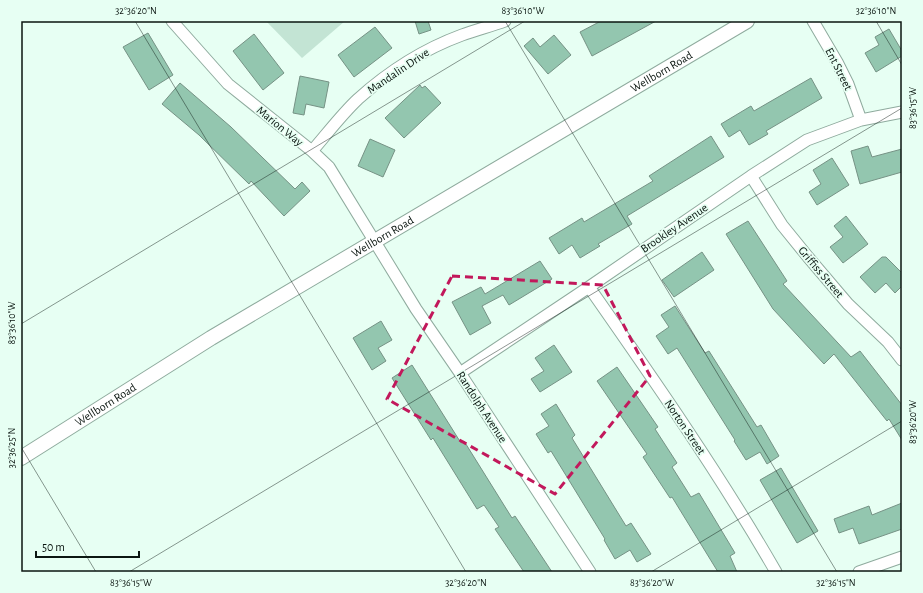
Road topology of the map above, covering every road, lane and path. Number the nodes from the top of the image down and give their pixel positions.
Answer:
1 (172, 21) edge
2 (505, 21) edge
3 (747, 21) edge
4 (813, 21) edge
5 (902, 112) edge
6 (861, 120) junction
7 (312, 152) junction
8 (751, 176) junction
9 (374, 241) junction
10 (589, 287) junction
11 (902, 360) edge
12 (460, 372) junction
13 (21, 458) edge
14 (902, 557) edge
15 (590, 572) edge
16 (776, 572) edge
17 (859, 572) edge

1 - 7 street, Marion Way
2 - 7 street, Mandalin Drive
3 - 9 street, Wellborn Road
4 - 6 street, Ent Street
5 - 6 street, Brookley Avenue
6 - 8 street, Brookley Avenue
7 - 9 street, Marion Way
8 - 10 street, Brookley Avenue
8 - 11 street, Griffiss Street
9 - 12 street, Randolph Avenue
9 - 13 street, Wellborn Road
10 - 12 street, Brookley Avenue
10 - 16 street, Norton Street
12 - 15 street, Randolph Avenue
14 - 17 street

